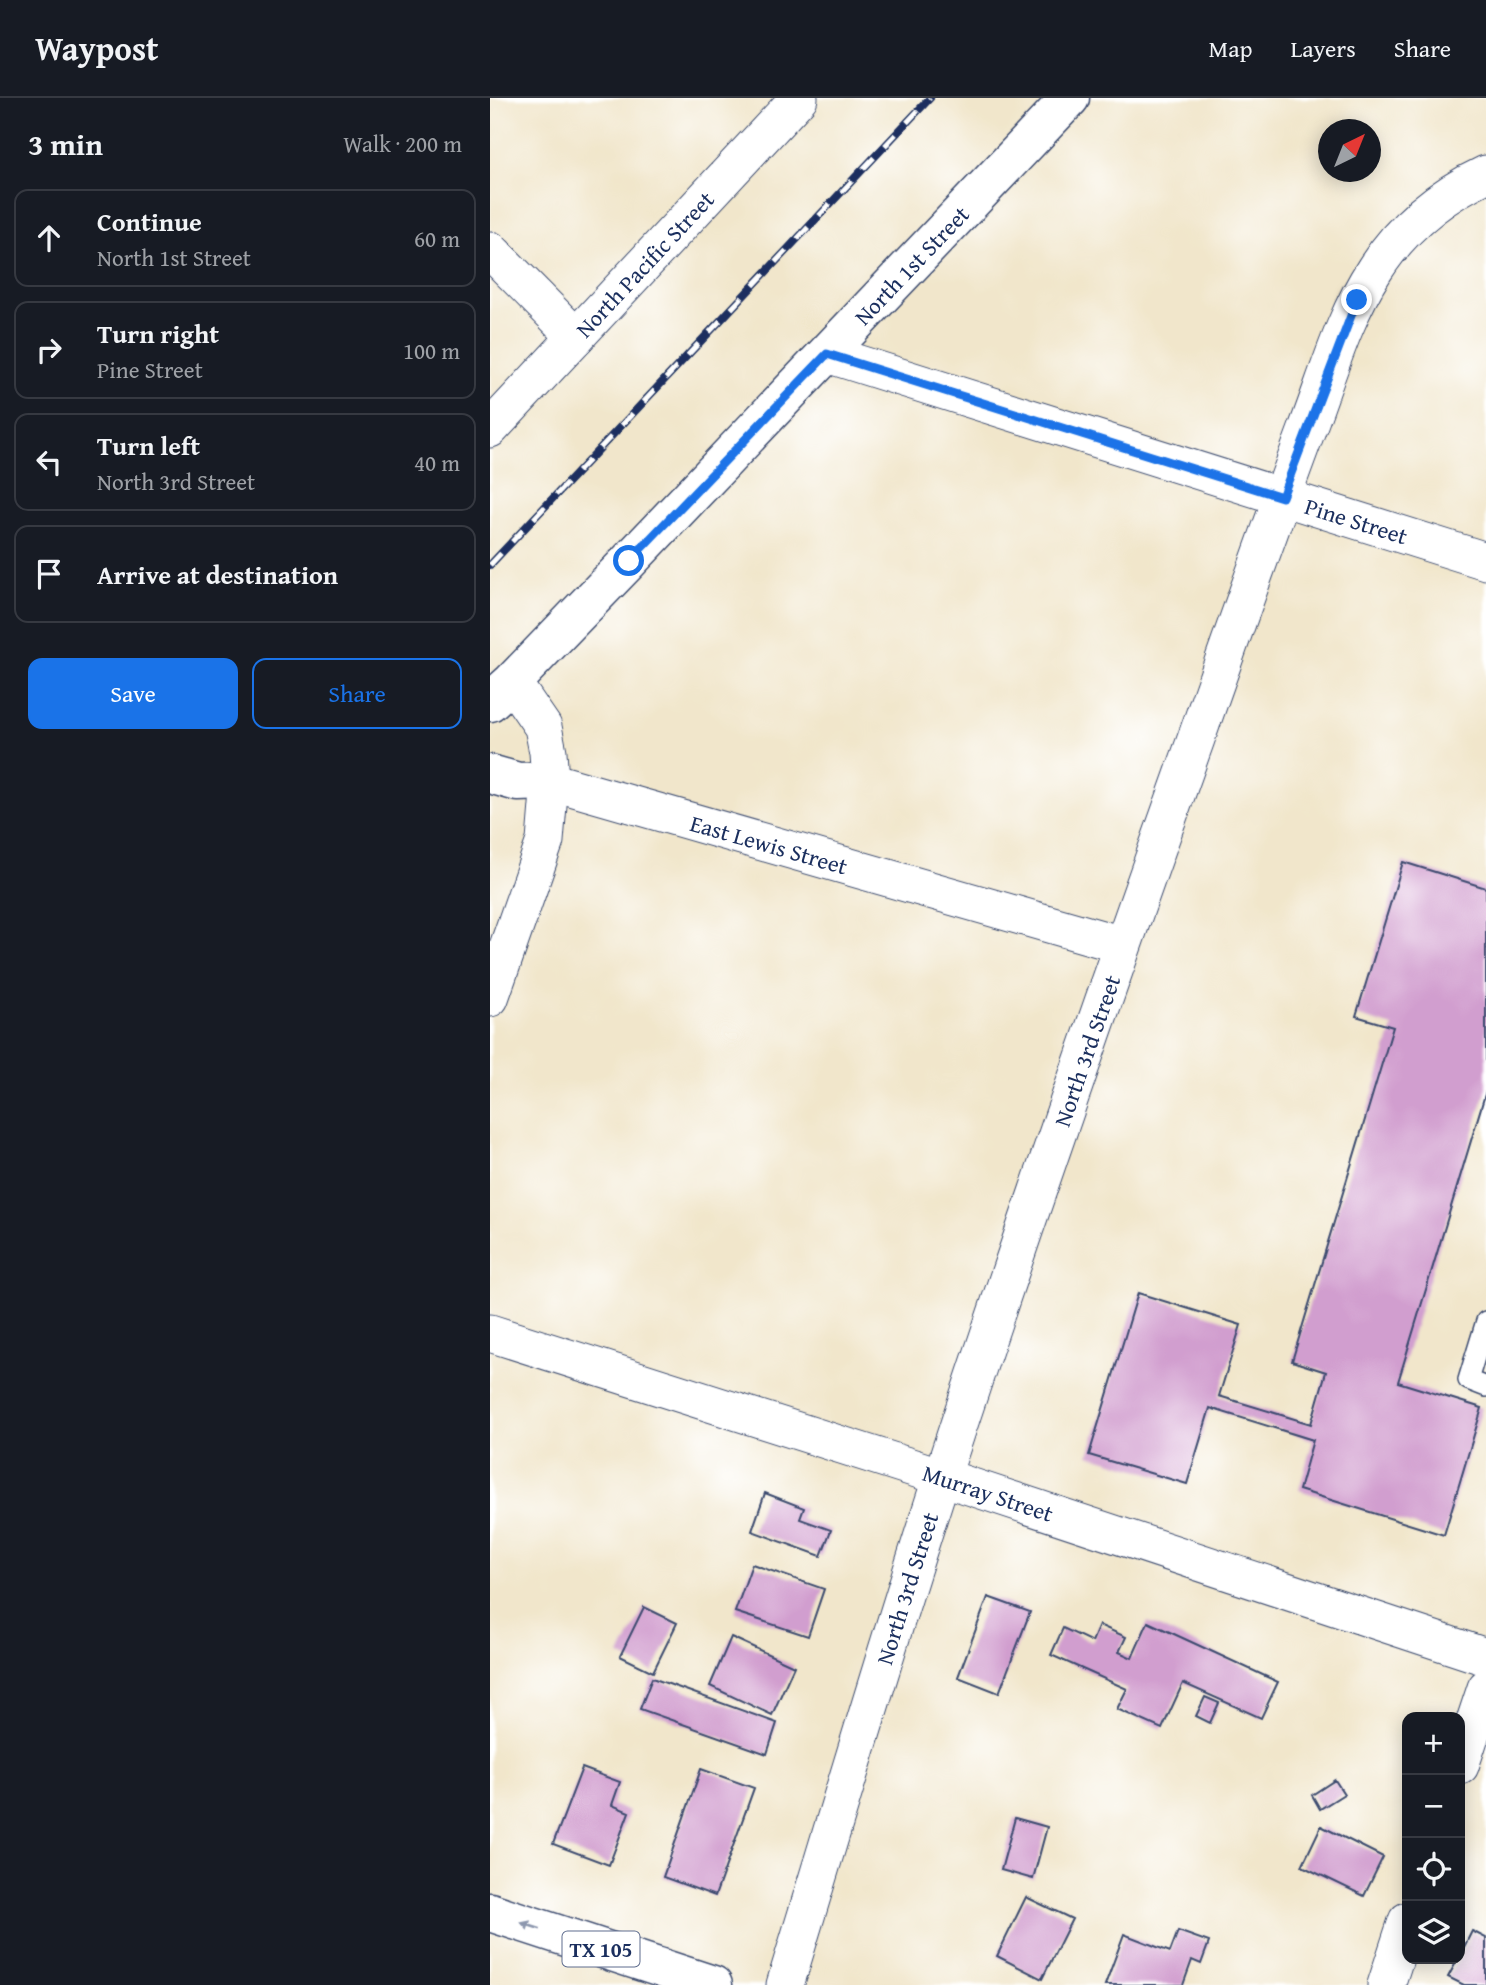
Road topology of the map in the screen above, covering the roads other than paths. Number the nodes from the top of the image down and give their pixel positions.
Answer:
1 (799, 98) edge
2 (1070, 98) edge
3 (1486, 174) edge
4 (490, 250) edge
5 (576, 337) junction
6 (827, 354) junction
7 (490, 429) edge
8 (1282, 497) junction
9 (1486, 561) edge
10 (497, 681) edge
11 (490, 774) edge
12 (550, 781) junction
13 (1122, 945) junction
14 (490, 998) edge
15 (1486, 1321) edge
16 (490, 1333) edge
17 (1486, 1387) edge
18 (942, 1478) junction
19 (1486, 1657) edge
20 (1486, 1688) edge
21 (1465, 1751) edge
22 (490, 1912) edge
23 (1402, 1936) edge
24 (713, 1985) edge
25 (785, 1985) edge
26 (1386, 1985) edge

1 - 5 street, North Pacific Street
2 - 6 street, North 1st Street
3 - 8 street, North 3rd Street
4 - 5 street
5 - 7 street, North Pacific Street
6 - 8 street, Pine Street
6 - 10 street, North 1st Street
8 - 9 street, Pine Street
8 - 13 street, North 3rd Street
10 - 12 street
11 - 12 street
12 - 13 street, East Lewis Street
12 - 14 street
13 - 18 street, North 3rd Street
15 - 17 lane
16 - 18 street, Murray Street
18 - 19 street, Murray Street
18 - 25 street, North 3rd Street
20 - 21 street
24 -> 22 street, TX 105
23 - 26 street

